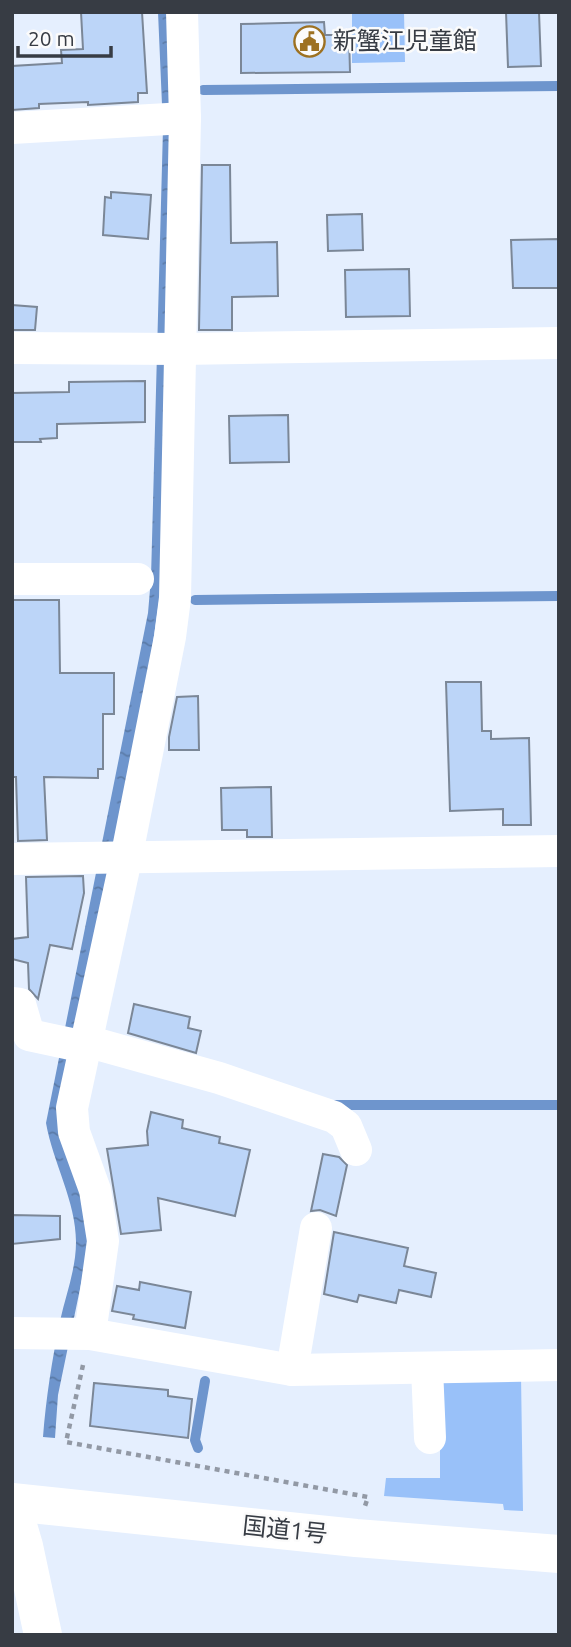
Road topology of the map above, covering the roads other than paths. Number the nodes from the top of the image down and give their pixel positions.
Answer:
1 (182, 12) edge
2 (174, 119) junction
3 (12, 128) edge
4 (559, 343) edge
5 (12, 348) edge
6 (170, 349) junction
7 (12, 579) edge
8 (138, 579) dead end
9 (559, 851) edge
10 (12, 859) edge
11 (112, 859) junction
12 (12, 1003) edge
13 (76, 1044) junction
14 (356, 1150) dead end
15 (316, 1228) dead end
16 (12, 1333) edge
17 (71, 1334) junction
18 (559, 1366) edge
19 (427, 1368) junction
20 (292, 1370) junction
21 (430, 1438) dead end
22 (12, 1503) edge
23 (559, 1554) edge
24 (43, 1635) edge

1 - 2 street
2 - 3 street
2 - 6 street
4 - 6 street
5 - 6 street
6 - 11 street
7 - 8 street
9 - 11 street
10 - 11 street
11 - 13 street
12 - 13 street
13 - 14 street
13 - 17 street
15 - 20 street
16 - 17 street
17 - 20 street
18 - 19 street
19 - 20 street
19 - 21 street
22 - 23 main road, 国道1号
22 - 24 main road

